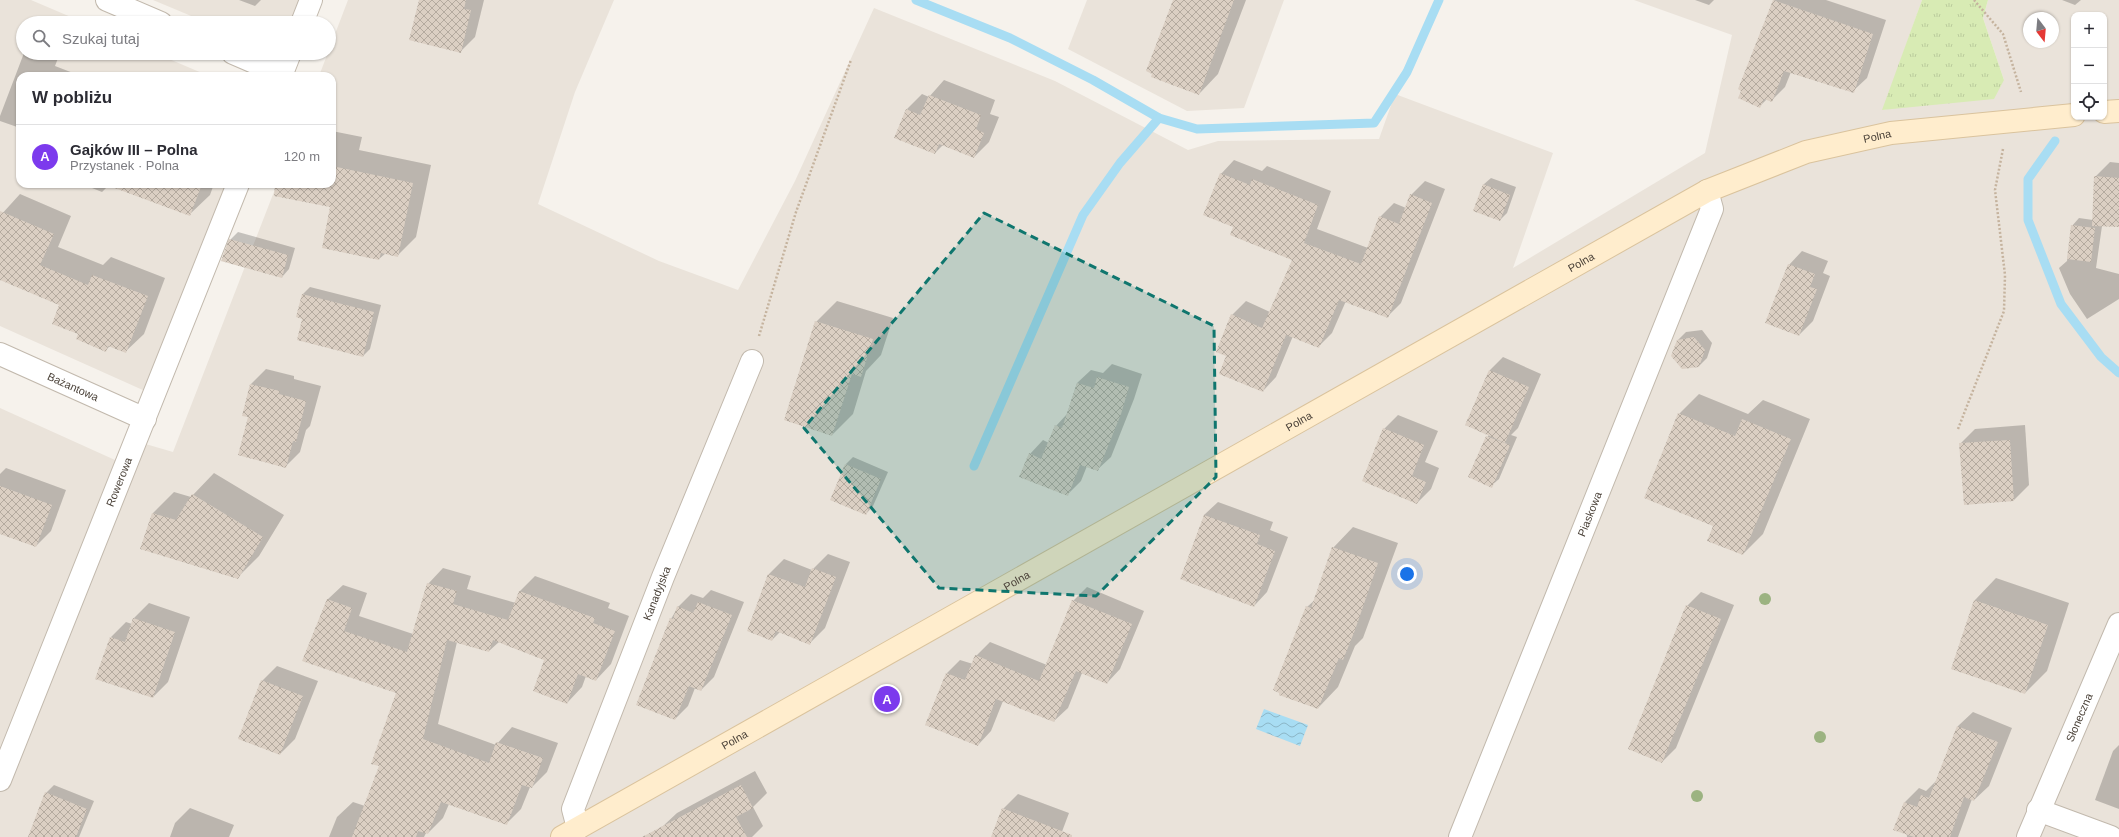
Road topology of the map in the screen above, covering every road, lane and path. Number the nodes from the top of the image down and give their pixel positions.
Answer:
1 (107, 0) edge
2 (311, 0) edge
3 (1974, 0) edge
4 (145, 16) edge
5 (305, 16) edge
6 (248, 60) edge
7 (287, 60) edge
8 (851, 60) dead end
9 (274, 72) edge
10 (282, 72) edge
11 (2119, 110) edge
12 (2107, 112) edge
13 (2071, 115) edge
14 (2018, 121) junction
15 (236, 188) edge
16 (1707, 191) junction
17 (0, 354) edge
18 (752, 361) joint
19 (145, 419) junction
20 (1958, 429) dead end
21 (2119, 624) edge
22 (0, 780) edge
23 (2038, 810) junction
24 (570, 832) edge
25 (1460, 837) edge
26 (2028, 837) edge
27 (2111, 837) edge

1 - 4 street
2 - 5 street
3 - 14 path
6 - 9 street
7 - 10 street
8 - 18 path
11 - 12 street
13 - 14 street, Polna
14 - 16 street, Polna
14 - 20 path
15 - 19 street, Rowerowa
16 - 24 street, Polna
16 - 25 street, Piaskowa
17 - 19 street, Bażantowa
18 - 24 street, Kanadyjska
19 - 22 street, Rowerowa
21 - 23 street, Słoneczna
23 - 26 street, Słoneczna
23 - 27 street

